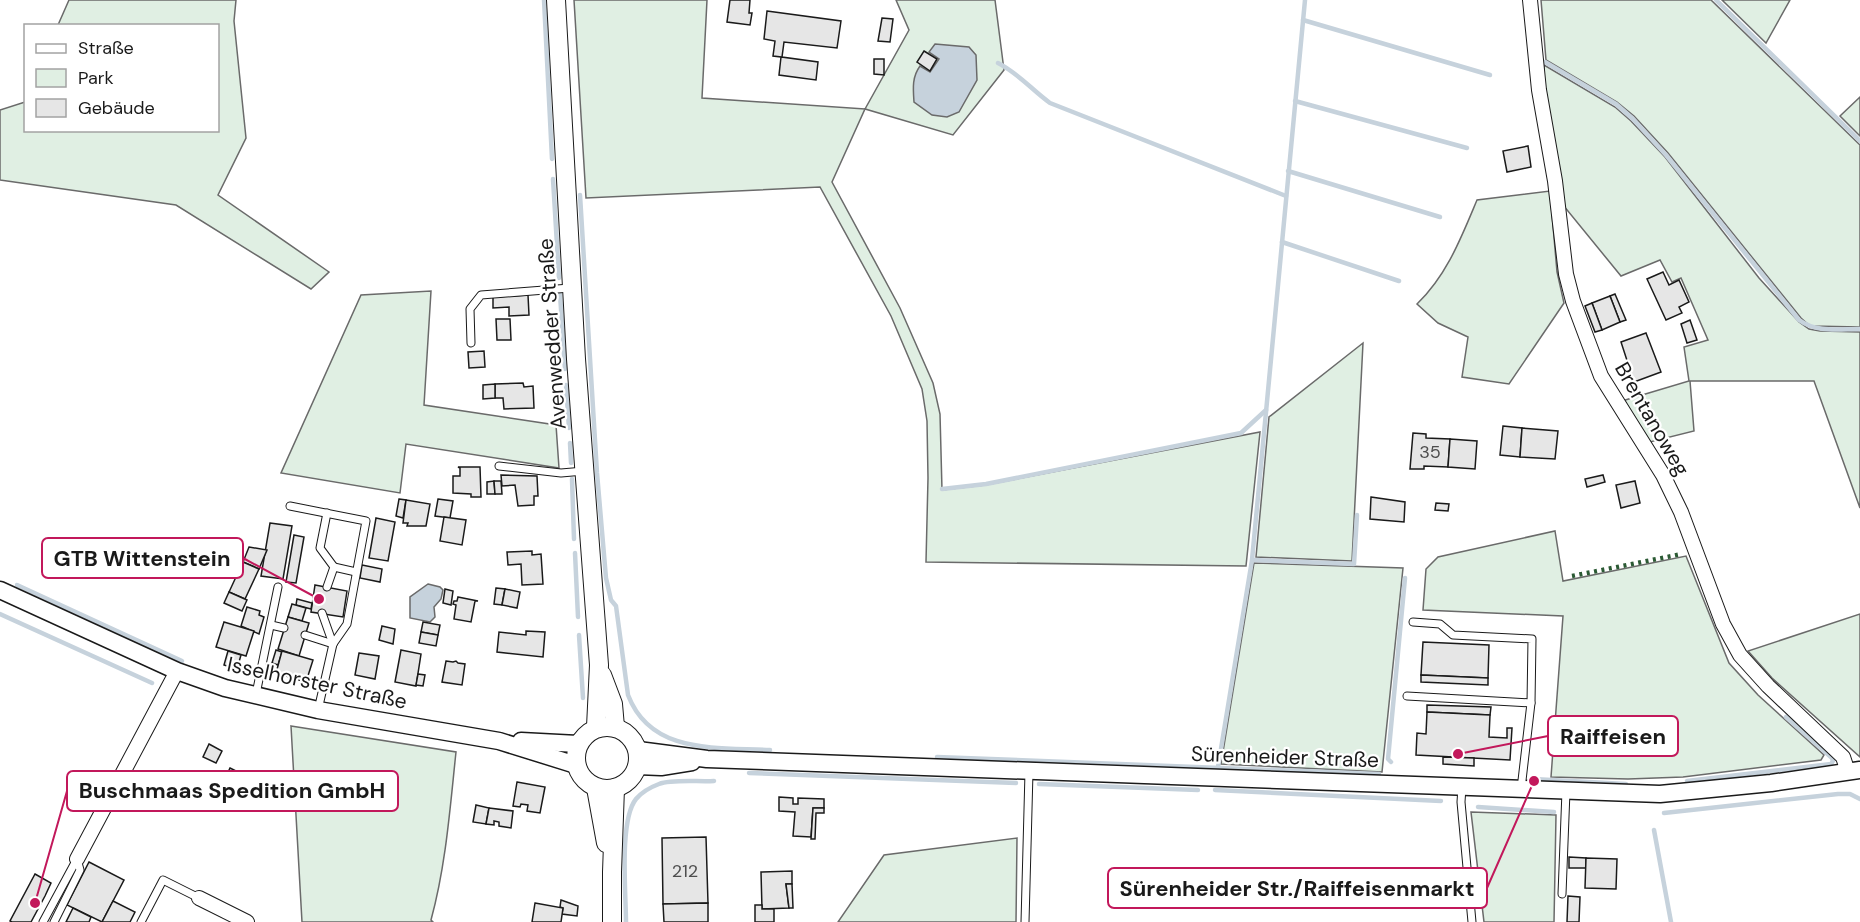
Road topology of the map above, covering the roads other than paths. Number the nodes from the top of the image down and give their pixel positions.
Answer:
1 (556, 0) edge
2 (1530, 0) edge
3 (572, 288) junction
4 (471, 343) dead end
5 (499, 466) dead end
6 (584, 471) junction
7 (290, 506) dead end
8 (327, 513) junction
9 (334, 567) junction
10 (356, 572) junction
11 (327, 587) dead end
12 (278, 588) dead end
13 (0, 590) edge
14 (322, 613) dead end
15 (1413, 622) dead end
16 (271, 625) junction
17 (284, 628) dead end
18 (305, 635) dead end
19 (333, 644) junction
20 (599, 664) junction
21 (177, 671) junction
22 (255, 696) junction
23 (1407, 696) dead end
24 (1531, 703) junction
25 (318, 710) junction
26 (615, 727) junction
27 (596, 728) junction
28 (499, 741) junction
29 (578, 744) junction
30 (637, 758) junction
31 (576, 765) junction
32 (1029, 770) junction
33 (1854, 771) edge
34 (1462, 787) junction
35 (596, 788) junction
36 (615, 788) junction
37 (1521, 789) junction
38 (1566, 791) junction
39 (77, 860) junction
40 (612, 872) junction
41 (1562, 894) dead end
42 (199, 898) joint
43 (43, 922) edge
44 (54, 922) edge
45 (141, 922) edge
46 (247, 922) edge
47 (612, 922) edge
48 (1025, 922) edge
49 (1472, 922) edge

1 - 3 main road, Avenwedder Straße
2 - 33 street, Brentanoweg
3 - 4 lane
3 - 6 main road, Avenwedder Straße
5 - 6 lane
6 - 20 main road, Avenwedder Straße
7 - 8 lane
8 - 9 lane
8 - 10 lane
9 - 10 lane
9 - 11 lane
10 - 19 lane
12 - 16 lane
13 - 21 street, Isselhorster Straße
14 - 19 lane
15 - 24 lane
16 - 17 lane
16 - 22 lane
18 - 19 lane
19 - 25 lane
20 - 26 main road, Avenwedder Straße
20 - 27 main road, Avenwedder Straße
21 - 22 street, Isselhorster Straße
21 - 39 street
22 - 25 street, Isselhorster Straße
23 - 24 lane
24 - 37 lane
25 - 28 street, Isselhorster Straße
26 - 27 main road
26 - 30 main road
27 - 29 main road
28 - 29 street, Isselhorster Straße
28 - 31 street, Isselhorster Straße
29 - 31 main road
30 - 32 street, Sürenheider Straße
30 - 36 main road
31 - 35 main road
32 - 34 street, Sürenheider Straße
32 - 48 lane
33 - 38 street, Sürenheider Straße
34 - 37 street, Sürenheider Straße
34 - 49 lane
35 - 36 main road
35 - 40 main road
36 - 40 main road
37 - 38 street, Sürenheider Straße
38 - 41 lane
39 - 43 lane
39 - 44 lane
40 - 47 main road
42 - 45 lane
42 - 46 street

